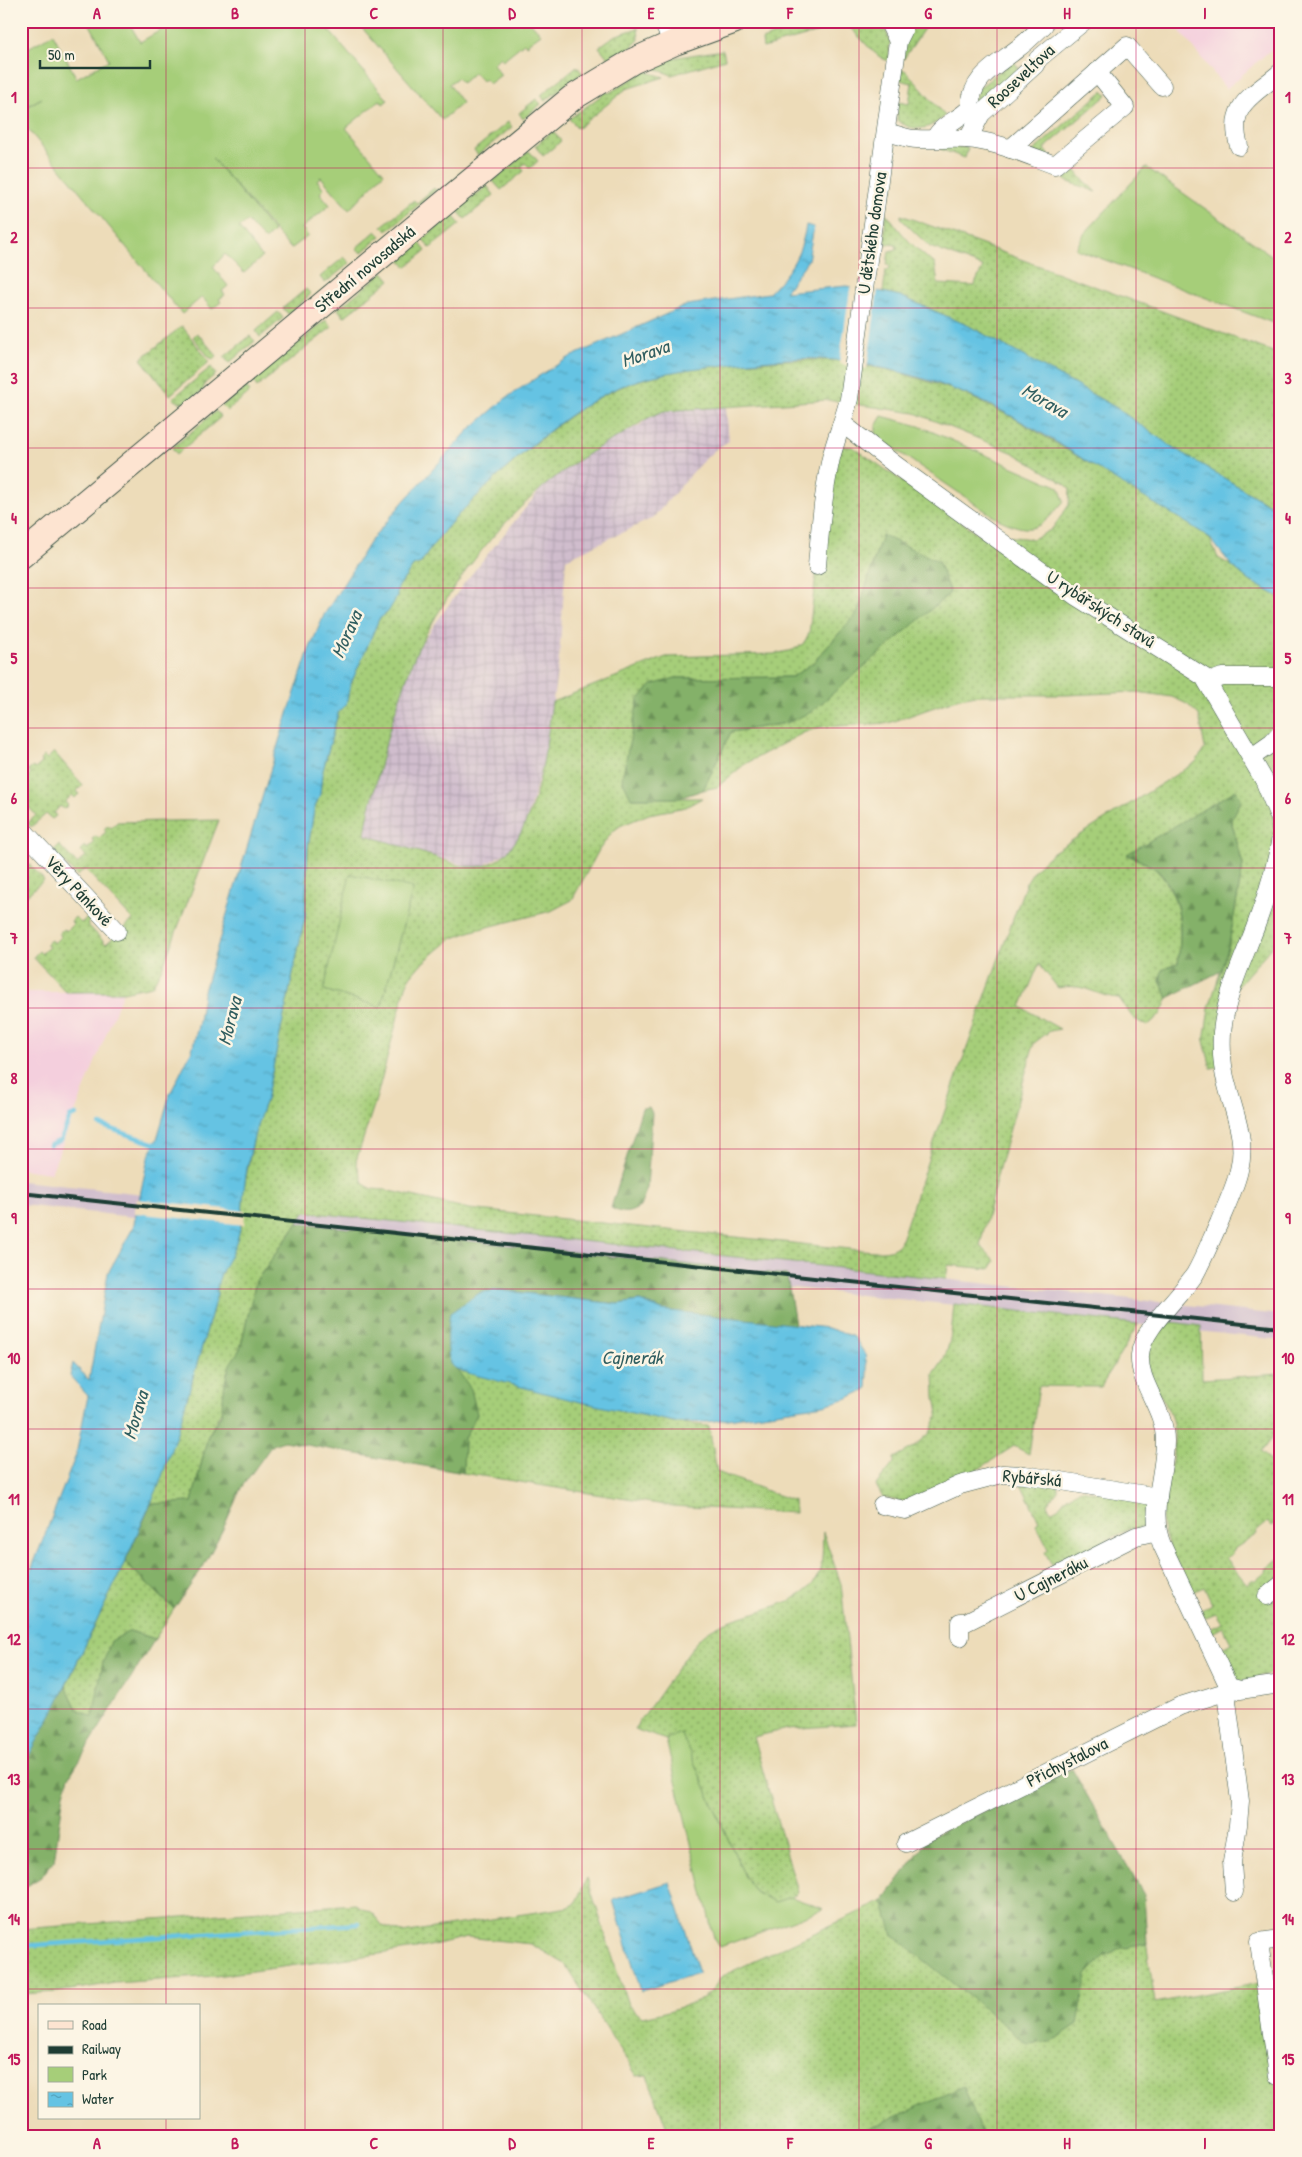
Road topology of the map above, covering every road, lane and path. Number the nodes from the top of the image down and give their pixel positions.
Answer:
1 (662, 21) edge
2 (734, 21) edge
3 (888, 21) edge
4 (904, 21) edge
5 (1084, 21) edge
6 (1044, 25) dead end
7 (898, 42) junction
8 (673, 43) junction
9 (1020, 47) junction
10 (1035, 65) junction
11 (1097, 72) junction
12 (1281, 72) edge
13 (1162, 86) dead end
14 (886, 133) junction
15 (970, 134) junction
16 (935, 138) junction
17 (1239, 146) dead end
18 (1010, 149) junction
19 (843, 424) junction
20 (21, 556) edge
21 (816, 566) dead end
22 (1281, 677) edge
23 (1208, 682) junction
24 (1281, 733) edge
25 (1252, 757) junction
26 (21, 828) edge
27 (1281, 830) edge
28 (1281, 837) edge
29 (116, 931) dead end
30 (1158, 1496) junction
31 (882, 1505) dead end
32 (1157, 1531) junction
33 (1281, 1585) edge
34 (1267, 1596) dead end
35 (960, 1637) dead end
36 (1281, 1684) edge
37 (1230, 1687) junction
38 (906, 1843) dead end
39 (1234, 1892) dead end
40 (1281, 1939) edge
41 (1281, 2076) edge

1 - 8 street
2 - 8 main road, Střední novosadská
3 - 7 street
4 - 7 street, U dětského domova
5 - 10 street, Rooseveltova
6 - 9 street
7 - 14 street, U dětského domova
8 - 20 main road, Střední novosadská
9 - 10 street
9 - 16 street
10 - 15 street, Rooseveltova
11 - 13 street
11 - 18 street
11 - 18 street
12 - 17 street
14 - 16 street
14 - 19 street, U dětského domova
15 - 16 street
15 - 18 street
19 - 21 street, U dětského domova
19 - 23 street, U rybářských stavů
22 - 23 street
23 - 25 street, U rybářských stavů
24 - 25 street
25 - 27 street, U rybářských stavů
26 - 29 street, Věry Pánkové
28 - 30 street
30 - 31 street, Rybářská
30 - 32 street
32 - 35 street, U Cajneráku
32 - 37 street
33 - 34 street
36 - 37 street, Přichystalova
37 - 38 street, Přichystalova
37 - 39 street
40 - 41 street

